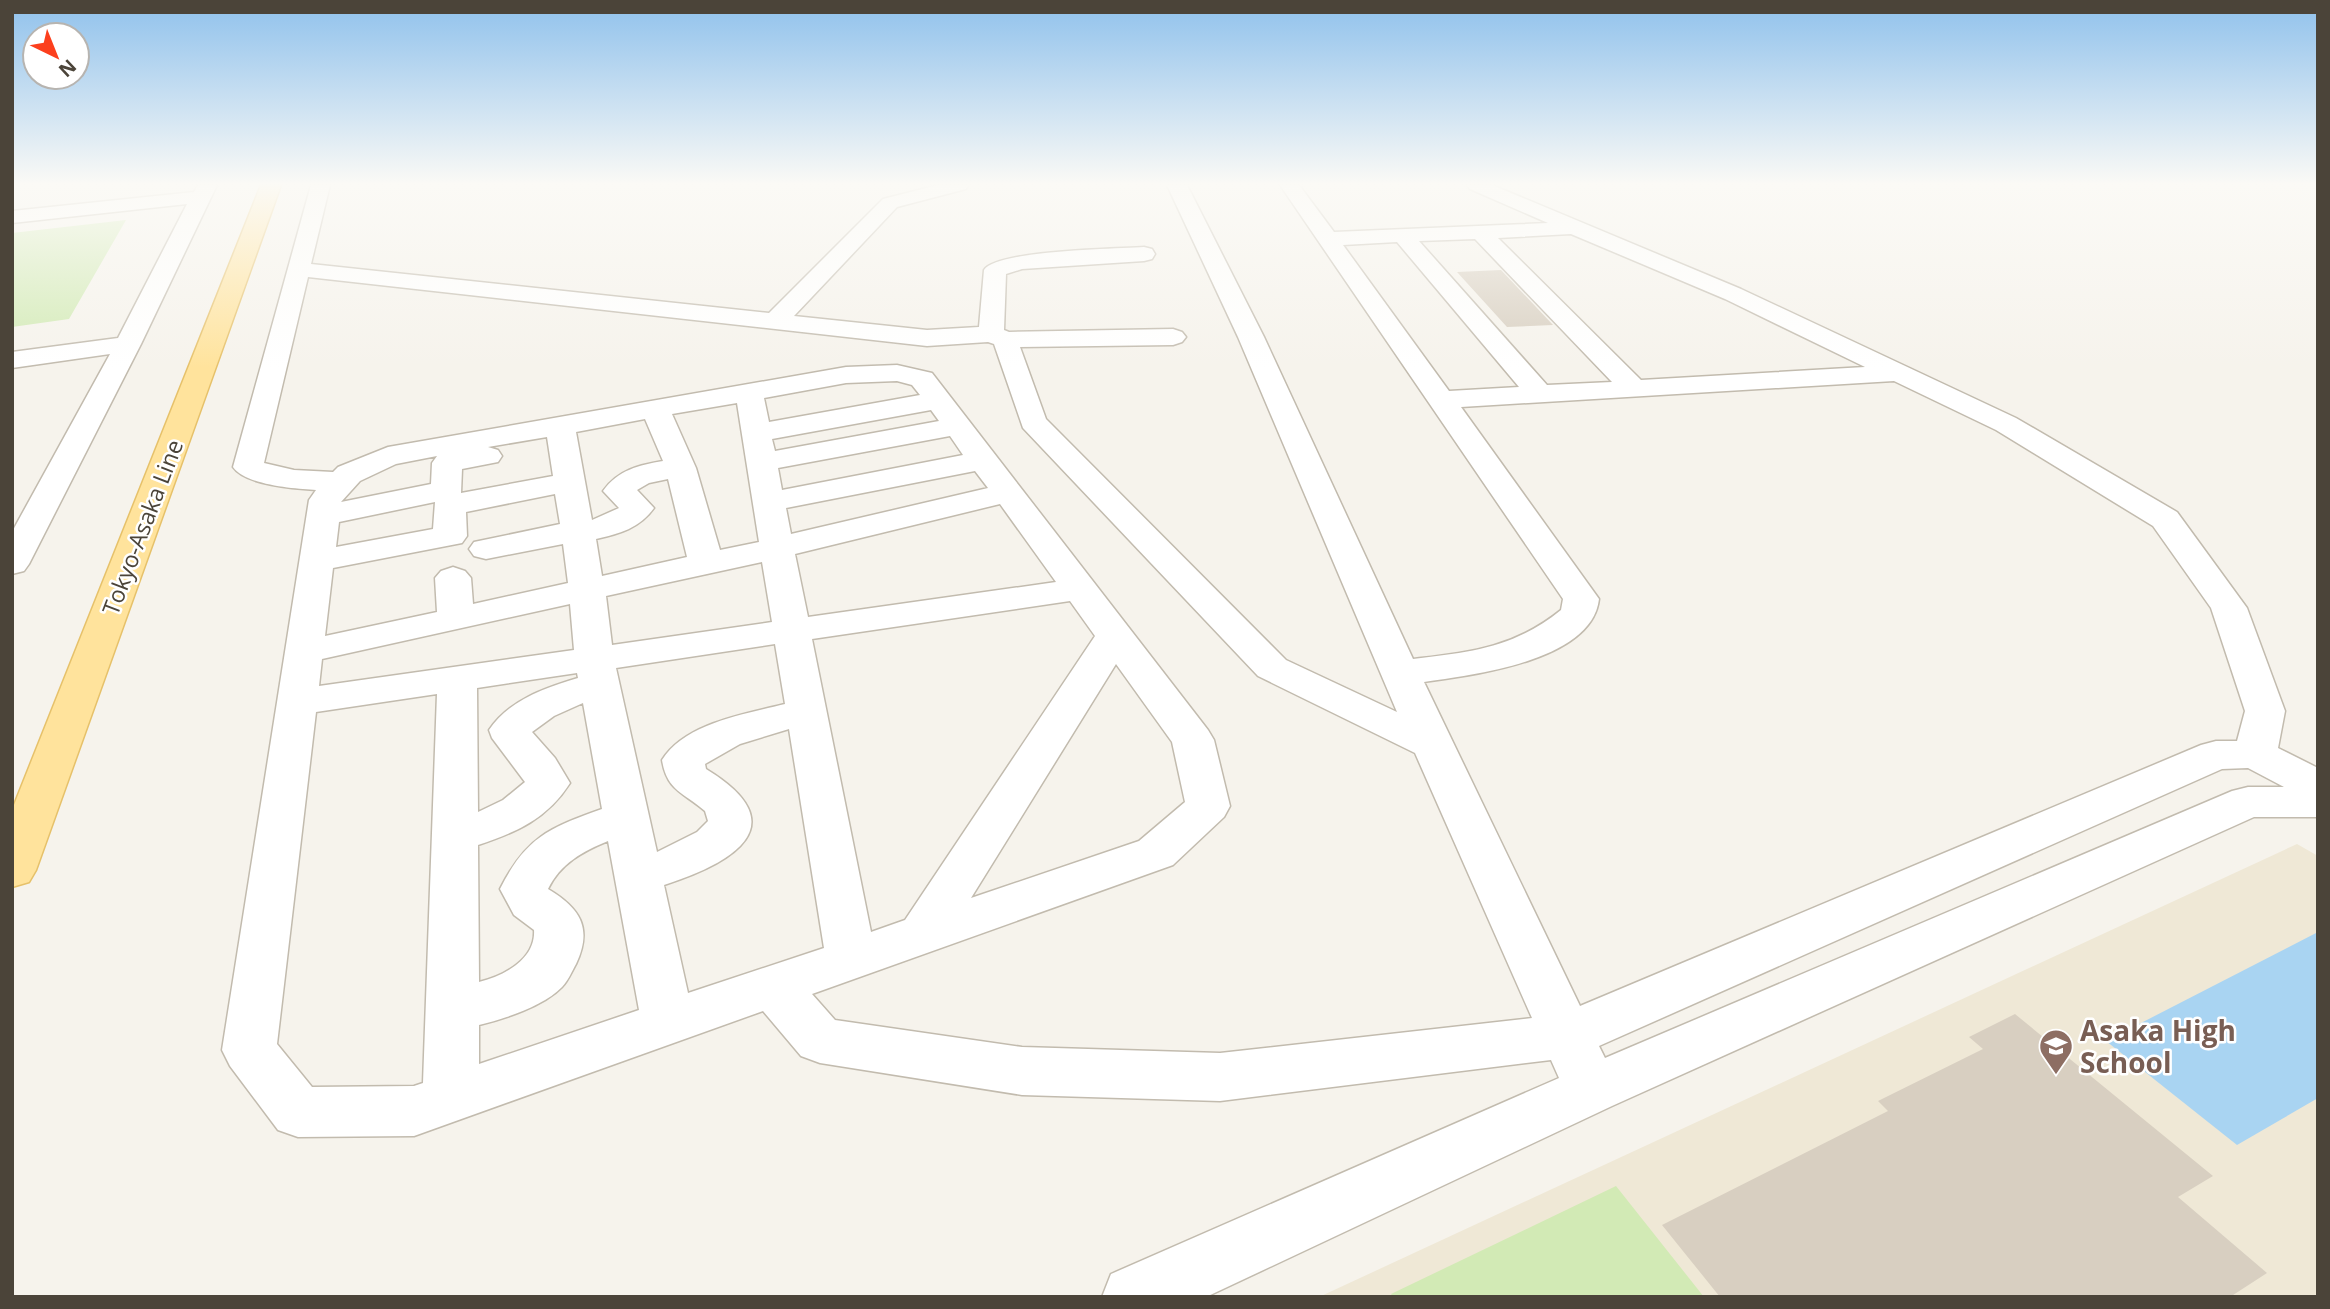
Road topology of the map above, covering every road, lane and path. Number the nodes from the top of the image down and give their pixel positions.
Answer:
1 (177, 246) edge
2 (248, 246) edge
3 (303, 246) edge
4 (842, 246) edge
5 (1207, 246) edge
6 (1333, 246) edge
7 (1412, 246) edge
8 (1495, 246) edge
9 (1623, 246) edge
10 (1144, 254) dead end
11 (297, 269) junction
12 (775, 321) junction
13 (998, 337) junction
14 (1173, 337) dead end
15 (128, 344) junction
16 (12, 360) edge
17 (1897, 373) junction
18 (1635, 389) junction
19 (749, 392) junction
20 (1540, 394) junction
21 (1441, 400) junction
22 (655, 409) junction
23 (947, 413) junction
24 (561, 434) junction
25 (863, 438) junction
26 (759, 447) junction
27 (983, 460) junction
28 (681, 468) junction
29 (569, 482) junction
30 (1007, 493) junction
31 (332, 498) junction
32 (768, 502) junction
33 (578, 532) junction
34 (777, 548) junction
35 (486, 549) dead end
36 (316, 561) junction
37 (706, 563) junction
38 (12, 564) edge
39 (453, 578) dead end
40 (587, 589) junction
41 (1080, 589) junction
42 (456, 618) junction
43 (791, 629) junction
44 (1115, 635) junction
45 (304, 652) junction
46 (596, 671) junction
47 (1399, 673) junction
48 (457, 678) junction
49 (297, 702) junction
50 (806, 712) junction
51 (1432, 746) junction
52 (2255, 754) junction
53 (2318, 786) edge
54 (2318, 802) edge
55 (626, 817) junction
56 (455, 836) junction
57 (12, 870) edge
58 (638, 875) junction
59 (923, 933) junction
60 (851, 959) junction
61 (773, 986) junction
62 (453, 1010) junction
63 (668, 1023) junction
64 (1567, 1036) junction
65 (1592, 1089) junction
66 (451, 1098) junction
67 (1135, 1297) edge

1 - 15 lane
2 - 57 main road, Tokyo-Asaka Line
3 - 11 lane
4 - 12 lane
5 - 47 lane
6 - 21 lane
7 - 20 lane
8 - 18 lane
9 - 17 lane
10 - 13 lane
11 - 12 lane
11 - 31 lane
12 - 13 lane
13 - 14 lane
13 - 51 lane
15 - 16 lane
15 - 38 lane
17 - 18 lane
17 - 52 lane
18 - 20 lane
19 - 22 lane
19 - 23 lane
19 - 26 lane
20 - 21 lane
21 - 47 lane
22 - 24 lane
22 - 28 lane
23 - 25 lane
23 - 27 lane
24 - 29 lane
24 - 31 lane
25 - 26 lane
25 - 27 lane
25 - 32 lane
26 - 32 lane
27 - 30 lane
28 - 33 lane
28 - 37 lane
29 - 33 lane
29 - 36 lane
30 - 34 lane
30 - 41 lane
31 - 36 lane
32 - 34 lane
33 - 35 lane
33 - 40 lane
34 - 37 lane
34 - 43 lane
36 - 45 lane
37 - 40 lane
39 - 42 lane
40 - 42 lane
40 - 46 lane
41 - 43 lane
41 - 44 lane
42 - 45 lane
43 - 46 lane
43 - 50 lane
44 - 59 lane
44 - 59 lane
45 - 49 lane
46 - 48 lane
46 - 55 lane
46 - 56 lane
47 - 51 lane
48 - 49 lane
48 - 56 lane
49 - 66 lane
50 - 58 lane
50 - 60 lane
51 - 64 lane
52 - 53 lane
52 - 64 lane
54 - 65 lane
55 - 58 lane
55 - 62 lane
56 - 62 lane
58 - 63 lane
59 - 60 lane
60 - 61 lane
61 - 63 lane
61 - 64 lane
62 - 66 lane
63 - 66 lane
64 - 65 lane
65 - 67 lane

